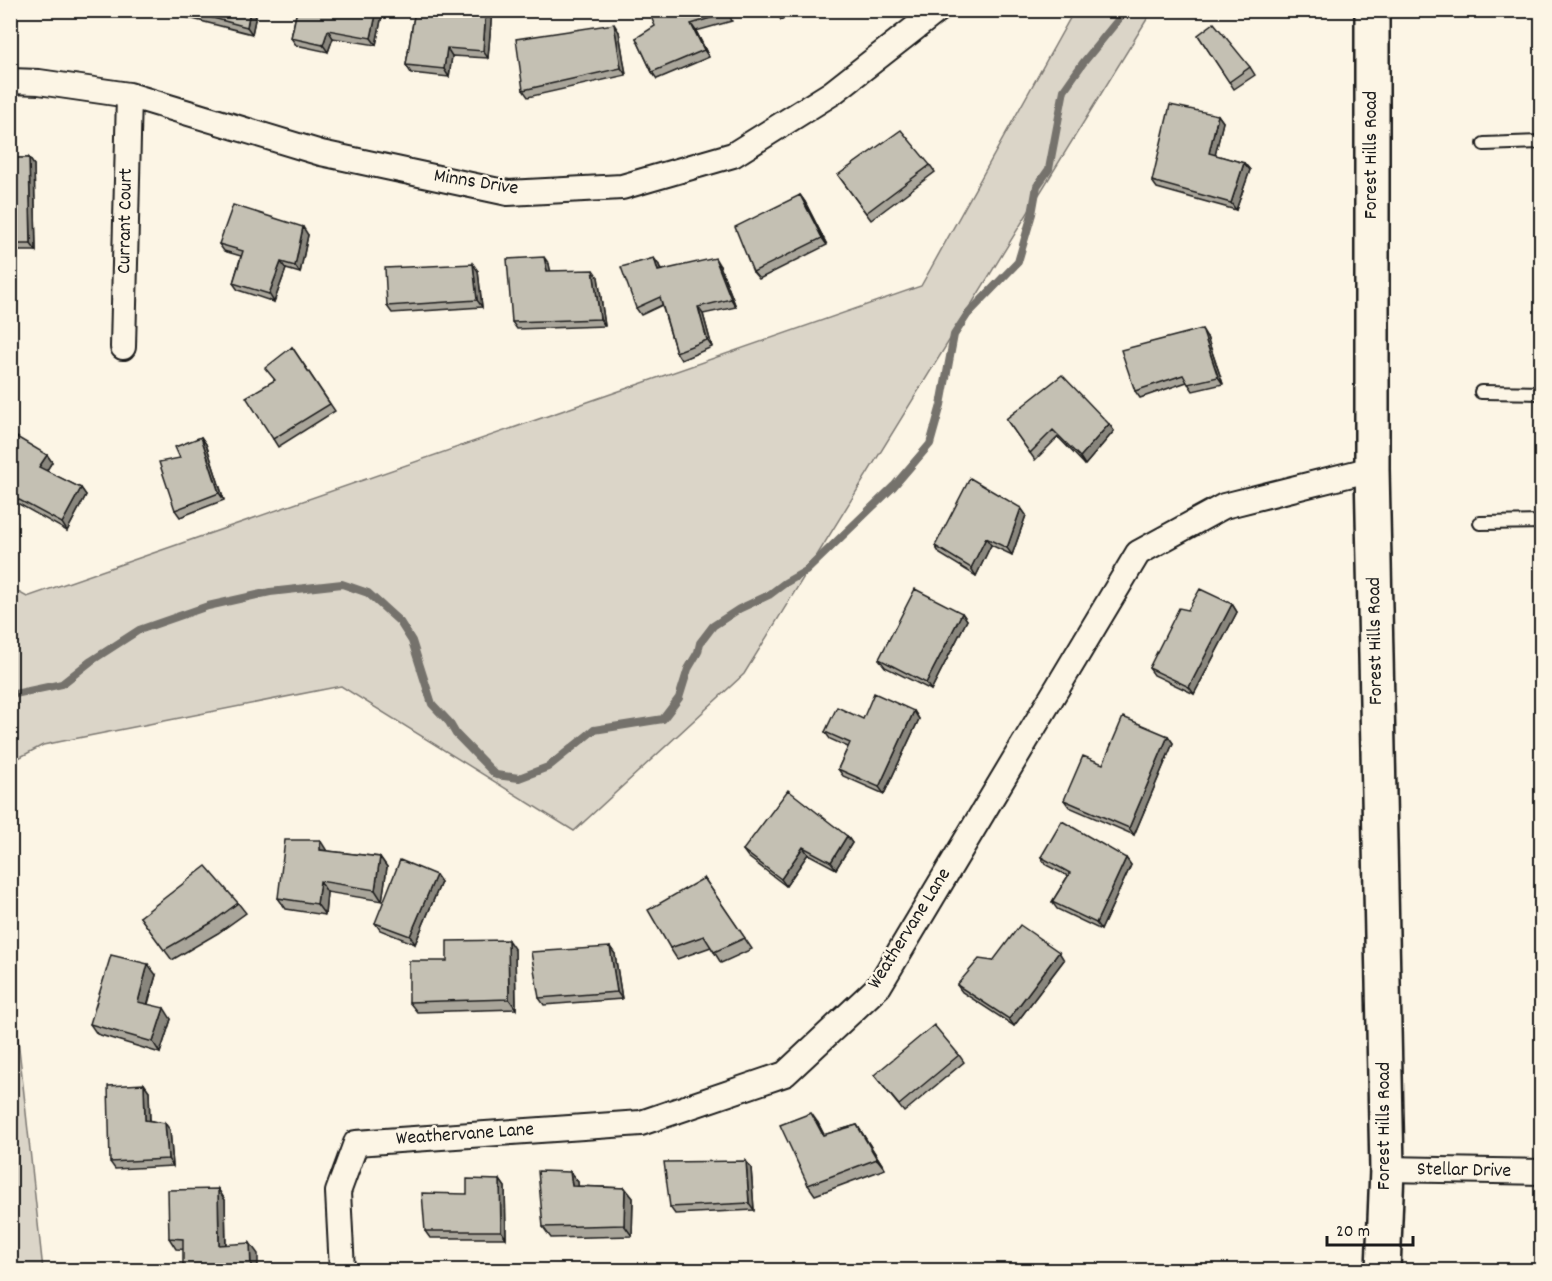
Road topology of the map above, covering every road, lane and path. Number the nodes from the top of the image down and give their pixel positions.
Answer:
1 (938, 10) edge
2 (1372, 10) edge
3 (10, 81) edge
4 (129, 95) junction
5 (1542, 142) edge
6 (1484, 144) dead end
7 (123, 347) dead end
8 (1481, 392) dead end
9 (1542, 393) edge
10 (1372, 469) junction
11 (1542, 522) edge
12 (1480, 523) dead end
13 (1387, 1169) junction
14 (1542, 1172) edge
15 (342, 1270) edge
16 (1383, 1270) edge

1 - 4 street, Minns Drive
2 - 10 street, Forest Hills Road
3 - 4 street, Minns Drive
4 - 7 street, Currant Court
5 - 6 lane
8 - 9 lane
10 - 13 street, Forest Hills Road
10 - 15 street, Weathervane Lane
11 - 12 lane
13 - 14 street, Stellar Drive
13 - 16 street, Forest Hills Road

